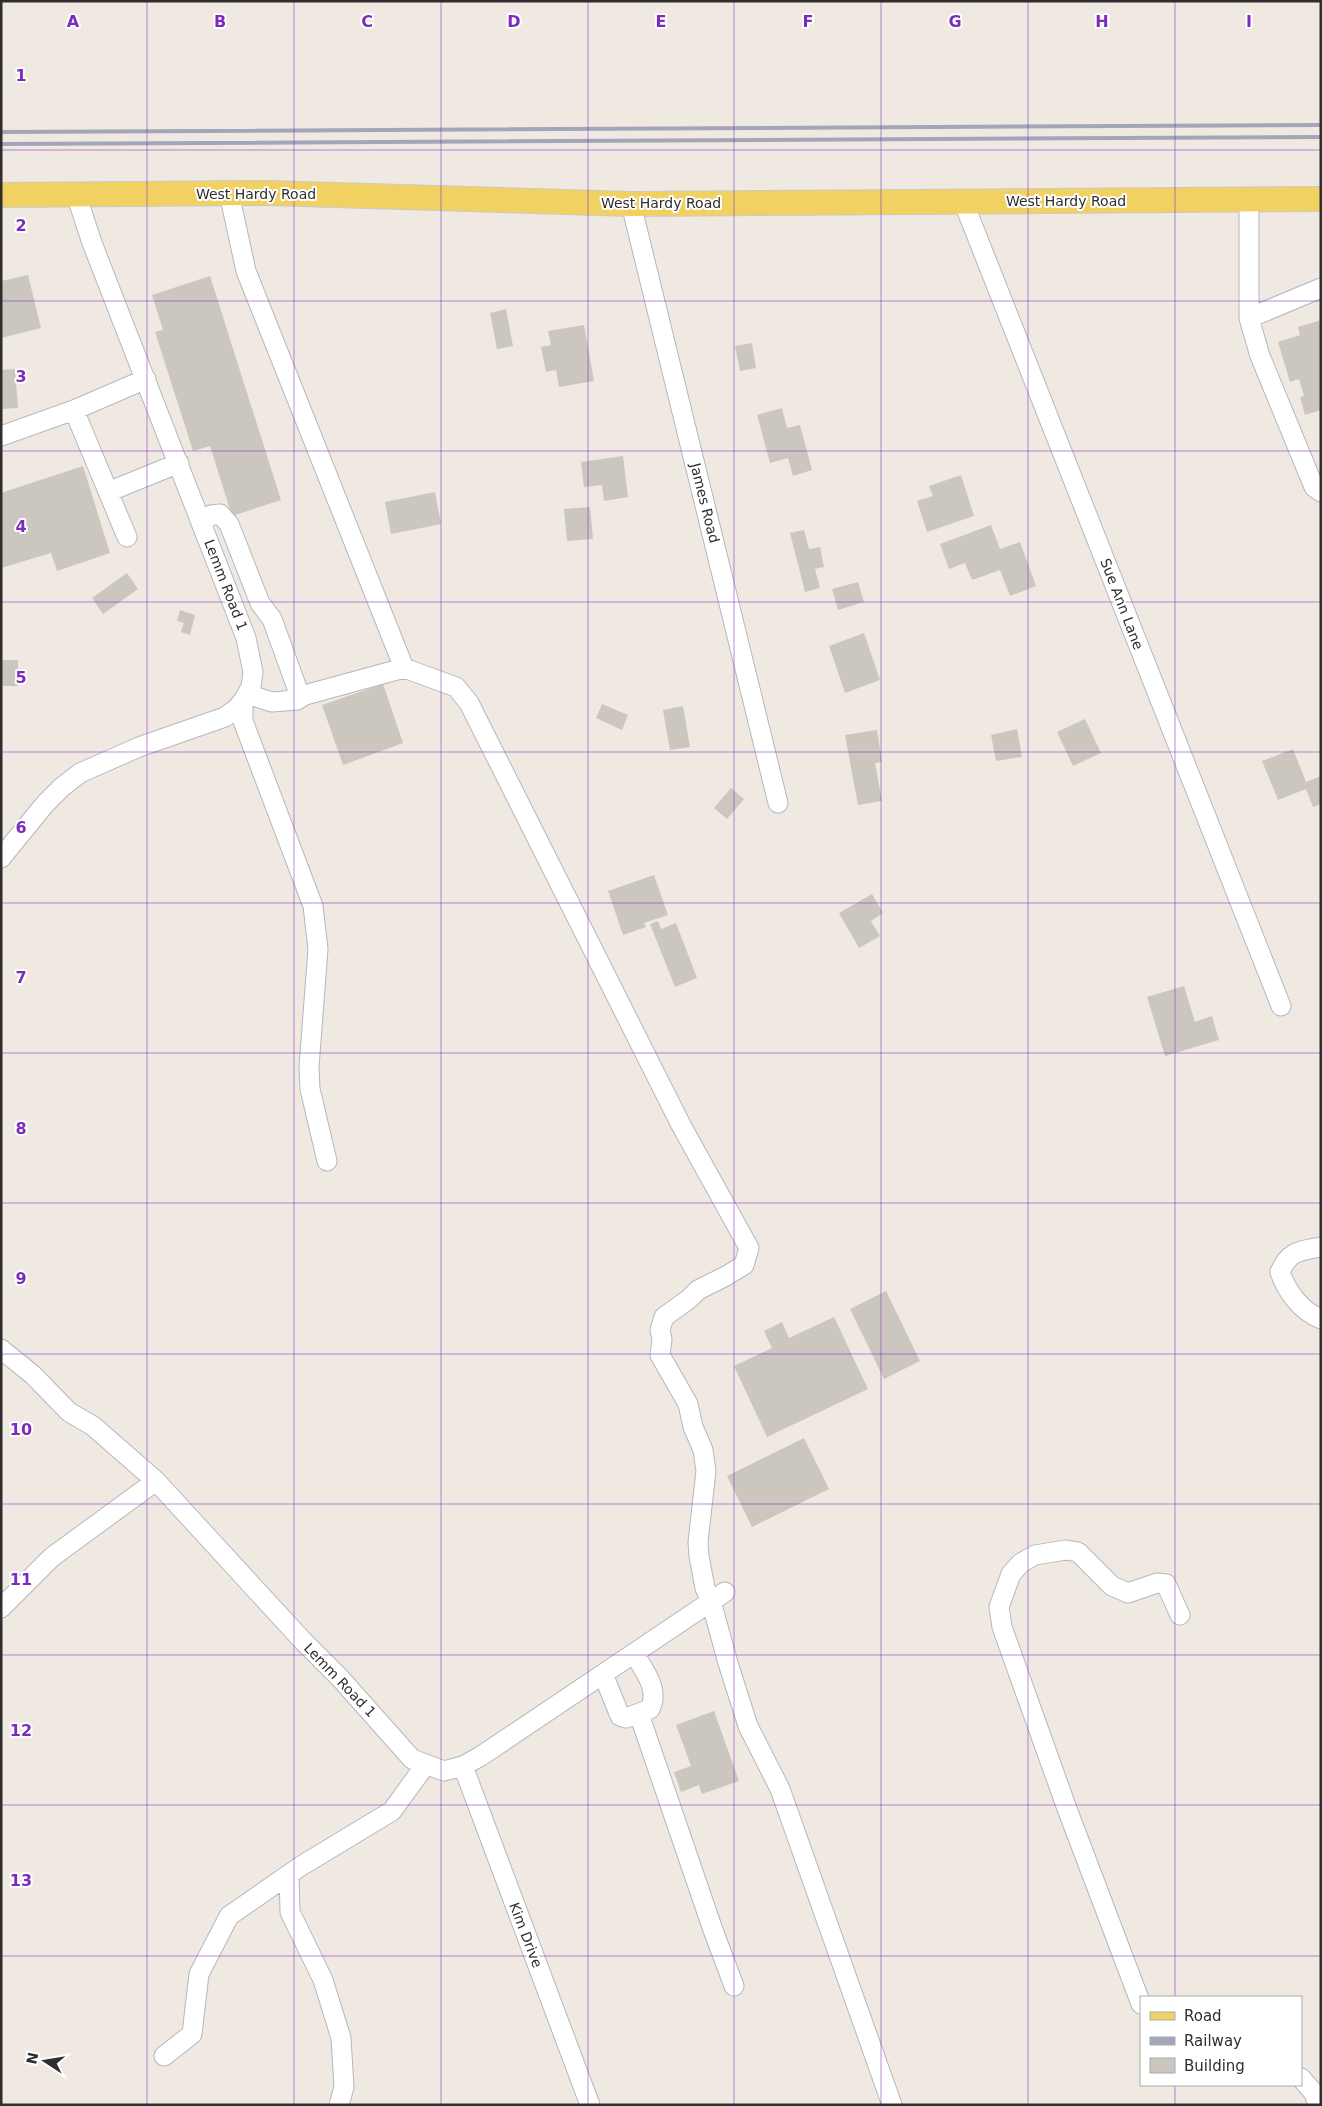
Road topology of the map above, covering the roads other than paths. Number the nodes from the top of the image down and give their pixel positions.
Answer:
1 (76, 194) junction
2 (229, 194) junction
3 (1, 195) edge
4 (1321, 199) edge
5 (1249, 200) junction
6 (963, 201) junction
7 (631, 204) junction
8 (1321, 288) edge
9 (1249, 318) junction
10 (146, 379) junction
11 (74, 410) junction
12 (1, 436) edge
13 (179, 462) junction
14 (108, 492) junction
15 (1321, 492) edge
16 (202, 522) junction
17 (127, 537) dead end
18 (404, 668) junction
19 (245, 698) junction
20 (297, 700) junction
21 (778, 803) dead end
22 (1, 858) edge
23 (1281, 1006) dead end
24 (327, 1161) dead end
25 (1321, 1247) edge
26 (1321, 1319) edge
27 (1, 1349) edge
28 (156, 1481) junction
29 (718, 1596) junction
30 (1, 1608) edge
31 (1180, 1615) dead end
32 (634, 1653) junction
33 (603, 1674) junction
34 (639, 1714) junction
35 (426, 1764) junction
36 (463, 1766) junction
37 (289, 1875) junction
38 (734, 1986) dead end
39 (1140, 2001) edge
40 (164, 2056) dead end
41 (1302, 2079) edge
42 (339, 2105) edge
43 (590, 2105) edge
44 (892, 2105) edge
45 (1318, 2105) edge

1 - 2 main road, West Hardy Road
1 - 3 main road, West Hardy Road
1 - 10 street, Lemm Road 1
2 - 7 main road, West Hardy Road
2 - 18 street
4 - 5 main road, West Hardy Road
5 - 6 main road, West Hardy Road
5 - 9 street
6 - 7 main road, West Hardy Road
6 - 23 street, Sue Ann Lane
7 - 21 street, James Road
8 - 9 street
9 - 15 street
10 - 11 street
10 - 13 street, Lemm Road 1
11 - 12 street
11 - 14 street
13 - 14 street
13 - 16 street, Lemm Road 1
14 - 17 street
16 - 19 street, Lemm Road 1
16 - 20 street
18 - 20 street
18 - 29 street
19 - 20 street
19 - 22 street
19 - 24 street, Lemm Road 1
25 - 26 street
27 - 28 street, Lemm Road 1
28 - 30 street
28 - 35 street, Lemm Road 1
29 - 32 street, Lemm Road 1
29 - 44 street
31 - 39 street
32 - 33 street, Lemm Road 1
32 - 34 street
33 - 34 street
33 - 36 street, Lemm Road 1
34 - 38 street
35 - 36 street, Lemm Road 1
35 - 37 street
36 - 43 street, Kim Drive
37 - 40 street
37 - 42 street
41 - 45 street

